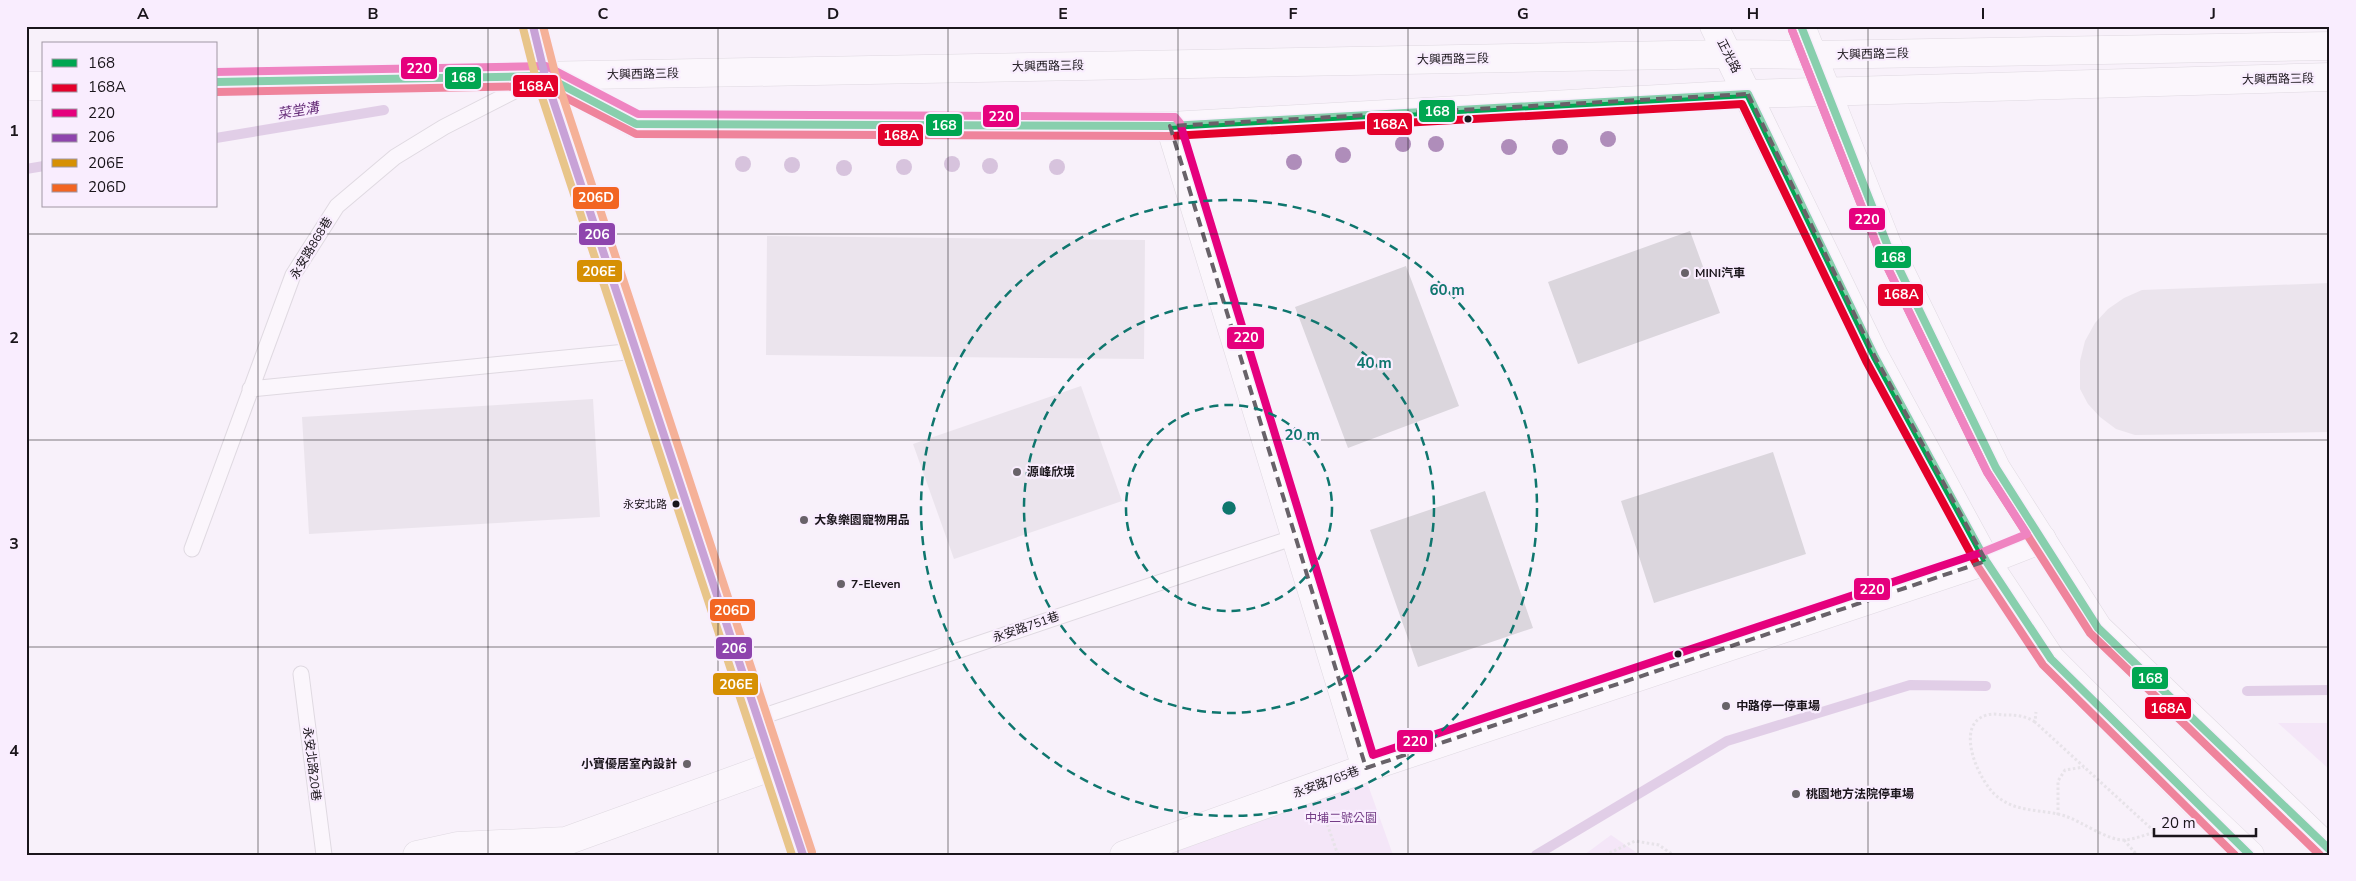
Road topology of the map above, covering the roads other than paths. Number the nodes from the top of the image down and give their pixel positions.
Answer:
1 (532, 26) edge
2 (1714, 26) edge
3 (1801, 26) edge
4 (2330, 46) edge
5 (1728, 54) junction
6 (1813, 55) junction
7 (545, 76) junction
8 (2330, 77) edge
9 (218, 82) edge
10 (26, 86) edge
11 (42, 86) edge
12 (1827, 90) junction
13 (1748, 94) junction
14 (1170, 126) junction
15 (636, 351) junction
16 (250, 389) junction
17 (1295, 537) junction
18 (2042, 539) junction
19 (192, 550) dead end
20 (1986, 561) junction
21 (301, 674) dead end
22 (758, 718) junction
23 (773, 766) junction
24 (1366, 768) junction
25 (458, 850) edge
26 (2330, 850) edge
27 (324, 855) edge
28 (417, 855) edge
29 (803, 855) edge
30 (1124, 855) edge
31 (2250, 855) edge

1 - 7 street
2 - 5 street, 正光路
3 - 6 street
4 - 6 street, 大興西路三段
5 - 6 street, 大興西路三段
5 - 7 street, 大興西路三段
5 - 13 street, 正光路
6 - 12 street
7 - 9 street
7 - 14 street, 大興西路三段
7 - 15 street
7 - 16 lane, 永安路868巷
8 - 12 street, 大興西路三段
10 - 11 street
12 - 13 street, 大興西路三段
12 - 18 street
13 - 14 street, 大興西路三段
13 - 20 street, 正光路
14 - 17 street
15 - 16 lane
15 - 22 street
16 - 19 lane, 永安路868巷
17 - 22 lane, 永安路751巷
17 - 24 street
18 - 20 street, 永安路765巷
18 - 26 street
20 - 24 street, 永安路765巷
20 - 31 street, 正光路
21 - 27 lane, 永安北路20巷
22 - 23 street
23 - 25 street
23 - 29 street
24 - 30 street, 永安路765巷
25 - 28 street

